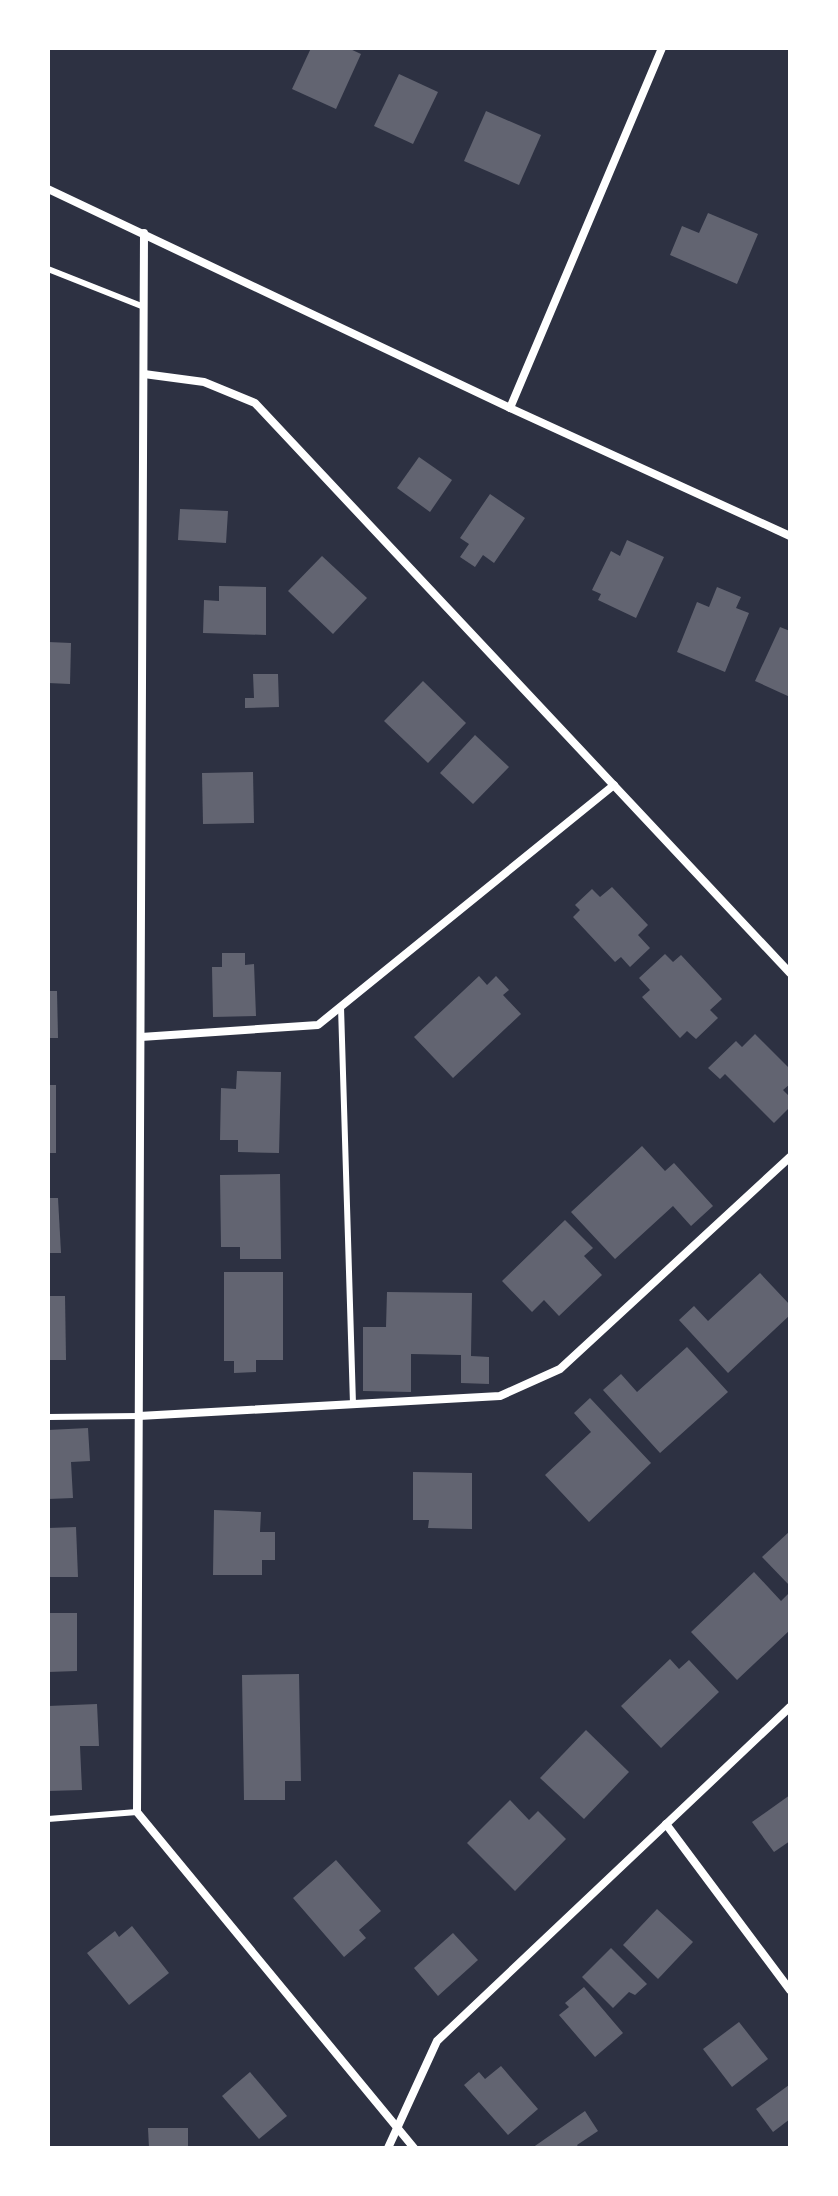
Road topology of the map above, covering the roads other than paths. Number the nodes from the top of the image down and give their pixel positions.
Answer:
1 (662, 48) edge
2 (48, 189) edge
3 (144, 233) junction
4 (48, 269) edge
5 (144, 307) junction
6 (144, 374) junction
7 (510, 408) junction
8 (790, 536) edge
9 (614, 785) junction
10 (790, 973) edge
11 (341, 1007) junction
12 (141, 1037) junction
13 (790, 1157) edge
14 (353, 1404) junction
15 (139, 1416) junction
16 (48, 1417) edge
17 (790, 1707) edge
18 (137, 1812) junction
19 (48, 1819) edge
20 (666, 1824) junction
21 (790, 1990) edge
22 (397, 2128) junction
23 (388, 2148) edge
24 (414, 2148) edge

1 - 7 street
2 - 3 street
3 - 5 street
3 - 7 street
4 - 5 lane
5 - 6 street
6 - 9 street
6 - 12 street
7 - 8 street
9 - 10 street
9 - 11 street
11 - 12 street
11 - 14 lane
12 - 15 street
13 - 14 street
14 - 15 street
15 - 16 lane
15 - 18 street
17 - 20 street
18 - 19 lane
18 - 22 street
20 - 21 street
20 - 22 street
22 - 23 street
22 - 24 street

